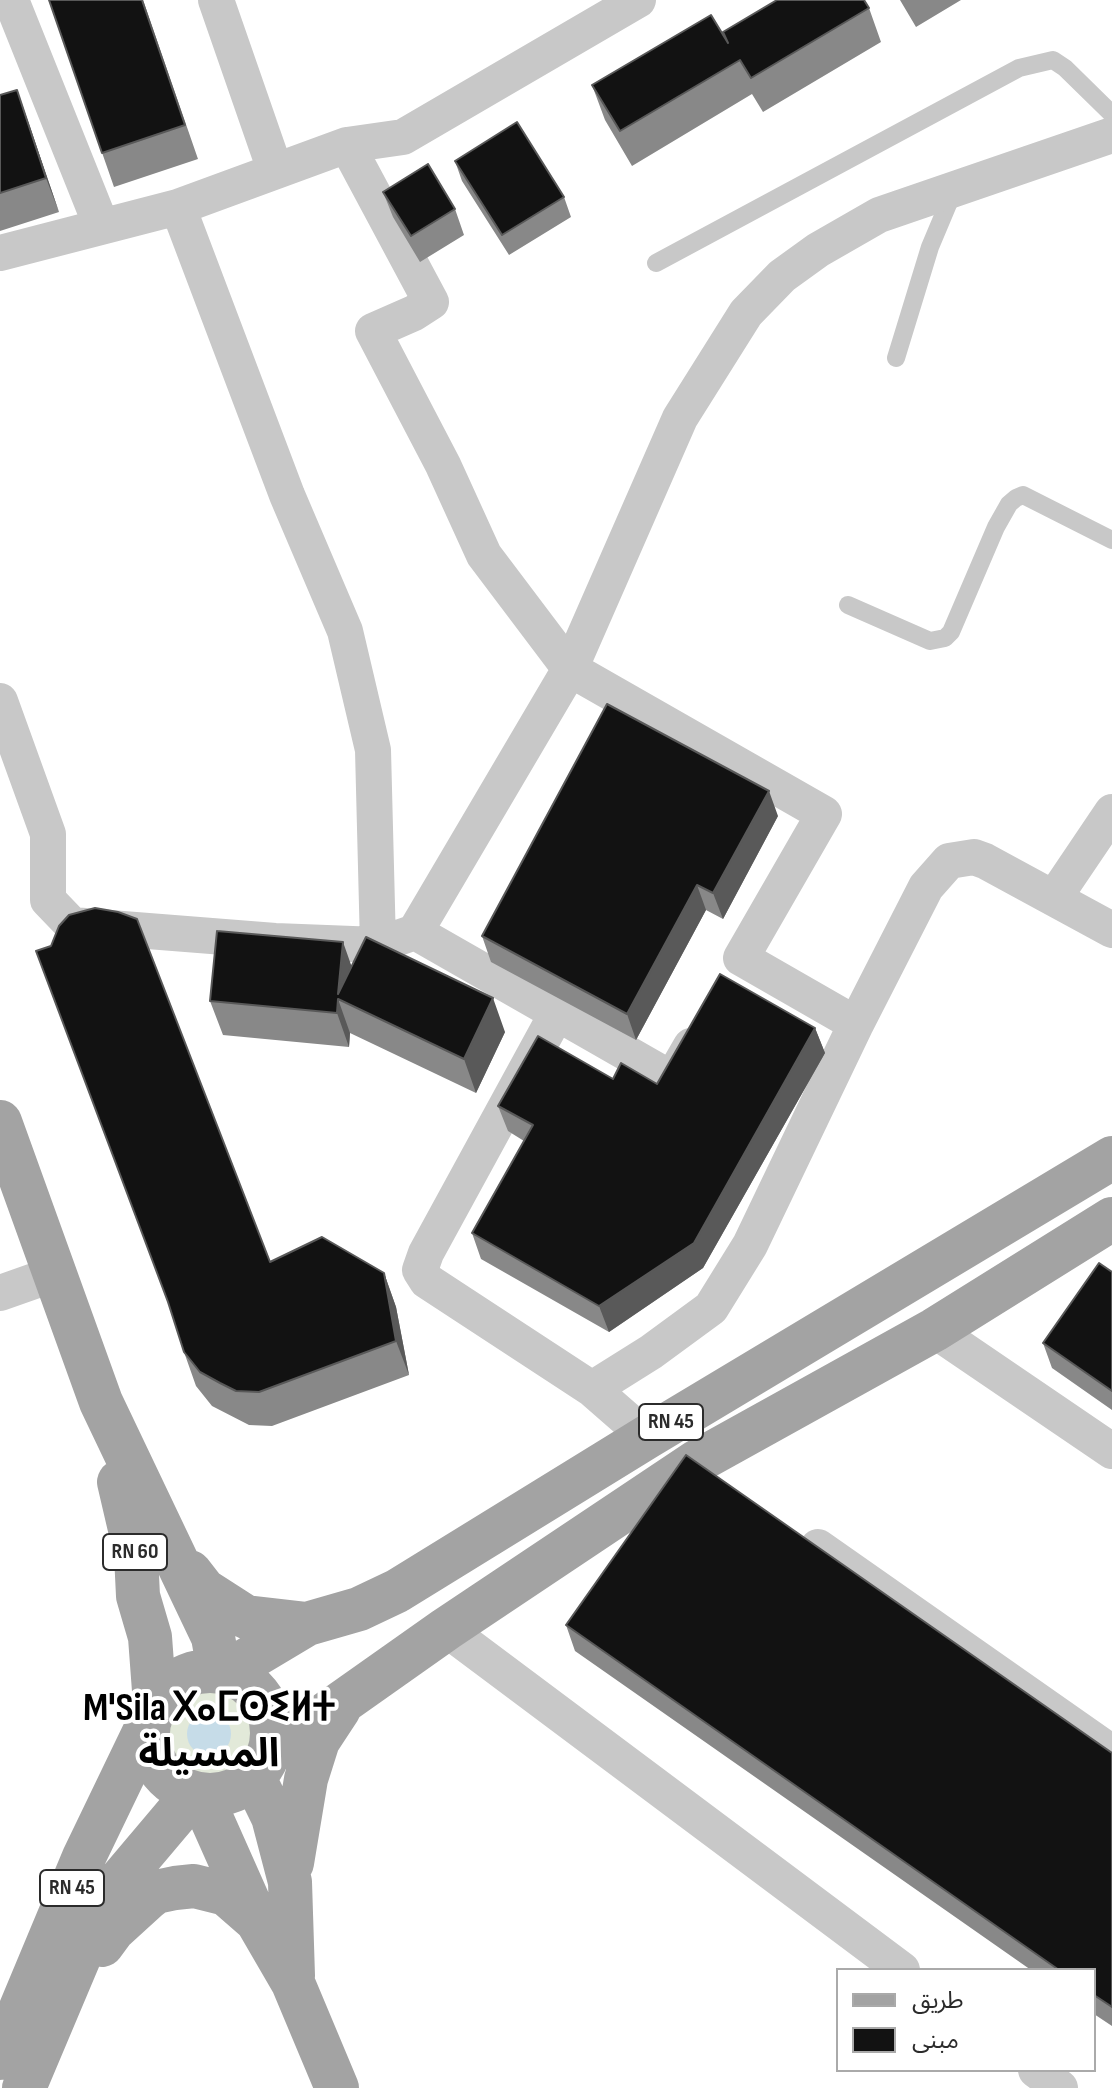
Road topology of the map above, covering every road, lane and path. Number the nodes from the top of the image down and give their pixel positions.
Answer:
1 (11, 0) edge
2 (216, 0) edge
3 (638, 0) edge
4 (1112, 114) edge
5 (1112, 135) edge
6 (347, 145) junction
7 (275, 170) junction
8 (955, 188) junction
9 (178, 207) junction
10 (101, 225) junction
11 (0, 253) edge
12 (656, 263) dead end
13 (896, 358) dead end
14 (1112, 540) edge
15 (848, 605) dead end
16 (570, 669) junction
17 (0, 701) edge
18 (1112, 812) edge
19 (1054, 898) junction
20 (1112, 930) edge
21 (415, 932) junction
22 (378, 945) junction
23 (726, 985) junction
24 (557, 1013) junction
25 (856, 1024) junction
26 (0, 1122) edge
27 (1112, 1158) edge
28 (1112, 1219) edge
29 (54, 1274) junction
30 (0, 1293) edge
31 (934, 1330) junction
32 (592, 1389) junction
33 (101, 1402) junction
34 (647, 1437) junction
35 (1112, 1451) edge
36 (787, 1525) edge
37 (169, 1547) junction
38 (138, 1596) junction
39 (307, 1624) junction
40 (446, 1629) junction
41 (222, 1672) junction
42 (345, 1700) junction
43 (152, 1712) junction
44 (1112, 1753) edge
45 (261, 1766) junction
46 (198, 1794) junction
47 (84, 1857) junction
48 (290, 1882) junction
49 (257, 1921) junction
50 (899, 1968) edge
51 (293, 1983) junction
52 (58, 2000) junction
53 (0, 2058) edge
54 (1039, 2072) edge
55 (24, 2088) edge
56 (337, 2088) edge
57 (1060, 2088) edge

1 - 10 street
2 - 7 street
3 - 6 street
4 - 12 lane
5 - 8 street
6 - 7 street
6 - 16 street
7 - 9 street
8 - 13 lane
8 - 16 street
9 - 10 street
9 - 22 street
10 - 11 street
14 - 15 lane
16 - 21 street
16 - 23 street
17 - 22 street
18 - 19 street
19 - 20 street
19 - 25 street
21 - 22 street
21 - 24 street
23 - 24 street
23 - 25 street
24 - 32 street
25 - 32 street
26 - 29 main road, RN 60
27 - 34 main road, RN 45
28 - 31 main road, RN 45
29 - 30 street
29 - 33 main road, RN 60
31 - 35 street
31 - 40 main road, RN 45
32 - 34 street
33 - 37 main road, RN 60
33 - 38 main road, RN 60
34 - 39 main road, RN 45
36 - 44 street
37 - 39 main road
37 - 41 main road, RN 60
38 - 43 main road, RN 60
38 - 47 main road
39 - 41 main road, RN 45
40 - 42 main road, RN 45
40 - 50 street
41 - 43 main road
41 - 45 main road
42 - 45 main road, RN 45
42 - 48 main road
43 - 46 main road
43 - 47 main road, RN 45
45 - 46 main road
45 - 48 main road
46 - 49 main road
46 - 52 main road, RN 45
47 - 53 main road, RN 45
48 - 51 main road
49 - 51 main road
49 - 52 main road
51 - 56 main road
52 - 55 main road, RN 45
54 - 57 street

